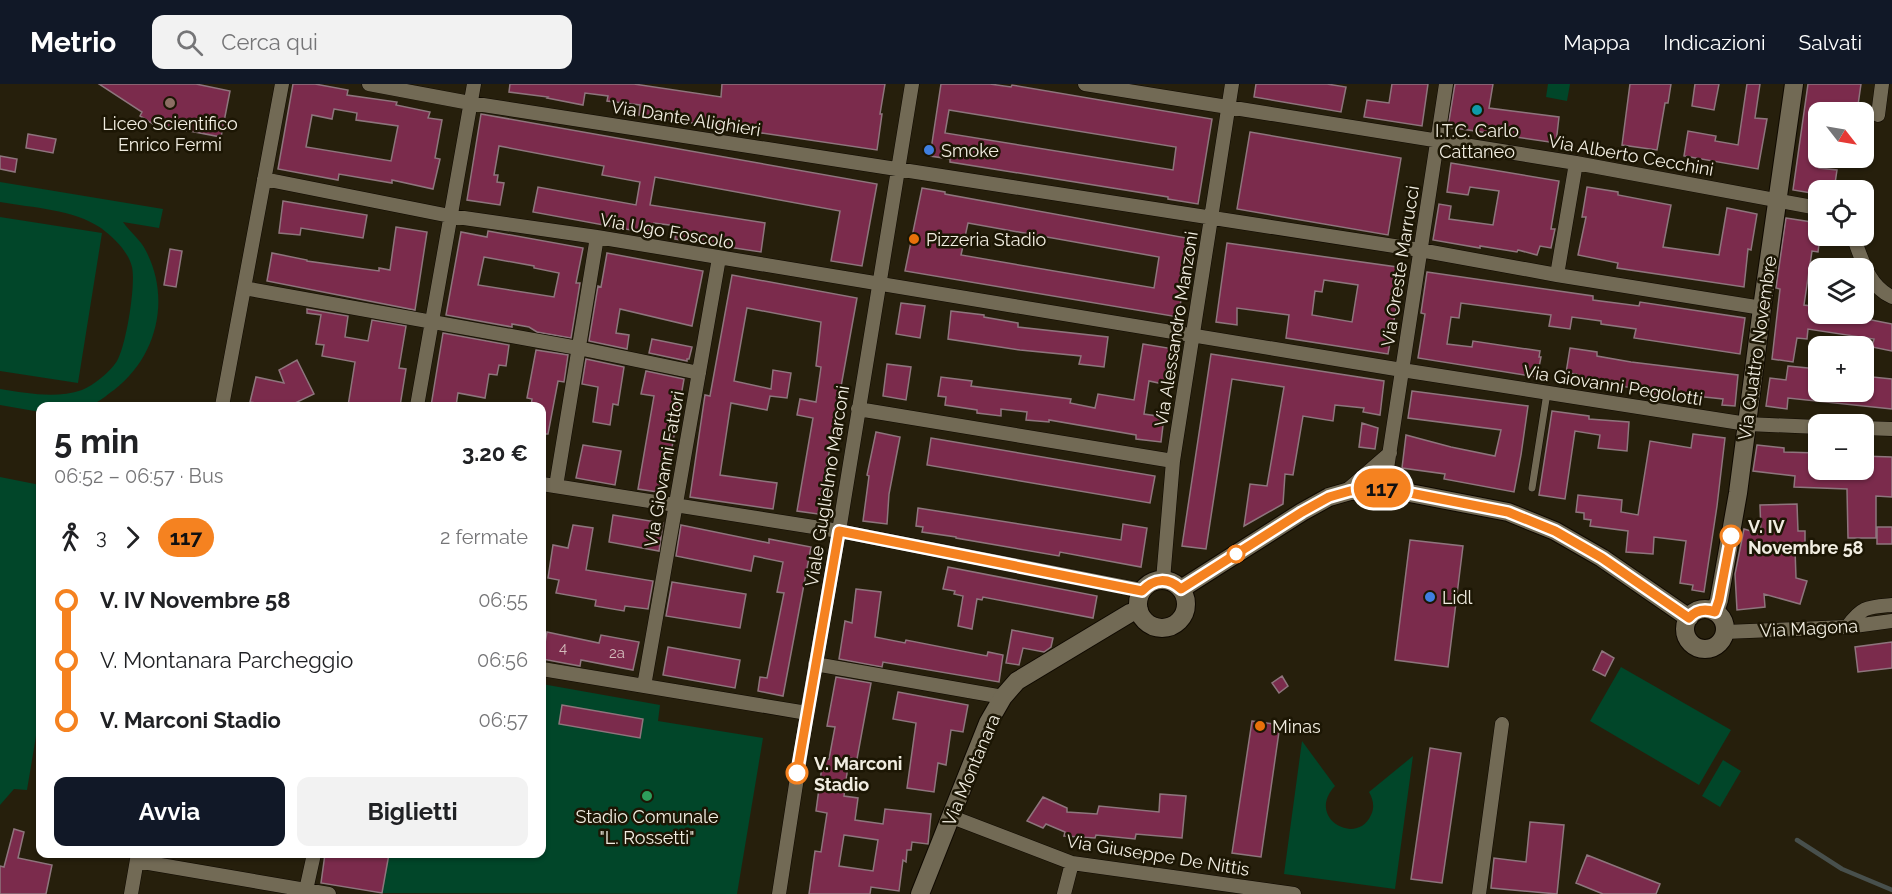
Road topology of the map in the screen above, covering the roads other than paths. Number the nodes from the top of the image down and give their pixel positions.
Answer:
1 (282, 84) edge
2 (369, 84) edge
3 (474, 84) edge
4 (912, 84) edge
5 (1085, 84) edge
6 (1232, 84) edge
7 (1446, 84) edge
8 (1794, 84) edge
9 (1882, 84) edge
10 (470, 103) junction
11 (1228, 106) junction
12 (1878, 116) dead end
13 (1437, 140) junction
14 (1576, 163) junction
15 (896, 169) junction
16 (264, 179) junction
17 (1778, 200) junction
18 (1808, 206) edge
19 (450, 216) junction
20 (1212, 217) junction
21 (597, 237) junction
22 (1857, 246) edge
23 (1420, 250) junction
24 (719, 258) junction
25 (1557, 275) junction
26 (879, 284) junction
27 (244, 288) junction
28 (1892, 297) edge
29 (1762, 308) junction
30 (432, 322) junction
31 (1193, 336) junction
32 (578, 348) junction
33 (1402, 370) junction
34 (699, 373) junction
35 (1547, 393) junction
36 (223, 402) edge
37 (418, 402) edge
38 (858, 409) junction
39 (1747, 424) junction
40 (1808, 427) edge
41 (1874, 428) edge
42 (1892, 429) edge
43 (1390, 453) junction
44 (1173, 461) junction
45 (546, 484) edge
46 (556, 486) junction
47 (1384, 488) junction
48 (1532, 488) dead end
49 (1345, 492) junction
50 (675, 505) junction
51 (839, 531) junction
52 (1163, 580) junction
53 (1181, 589) junction
54 (1142, 591) junction
55 (1892, 605) edge
56 (1139, 610) junction
57 (1715, 612) junction
58 (1689, 618) junction
59 (1892, 621) edge
60 (1847, 627) junction
61 (1725, 632) junction
62 (815, 664) junction
63 (546, 670) edge
64 (644, 686) junction
65 (1003, 697) junction
66 (807, 713) junction
67 (1502, 724) dead end
68 (952, 817) junction
69 (138, 858) edge
70 (143, 858) edge
71 (313, 858) edge
72 (1072, 863) junction
73 (306, 890) junction
74 (1244, 891) edge
75 (131, 894) edge
76 (329, 894) edge
77 (779, 894) edge
78 (920, 894) edge
79 (1064, 894) edge
80 (1294, 894) edge
81 (1479, 894) edge

1 - 16 street
2 - 10 street, Via Dante Alighieri
3 - 10 street
4 - 15 street, Viale Guglielmo Marconi
5 - 11 street, Via Alberto Cecchini
6 - 11 street, Via Alessandro Manzoni
7 - 13 street, Via Oreste Marrucci
8 - 17 main road, Via Quattro Novembre
9 - 12 street
10 - 15 street, Via Dante Alighieri
10 - 19 street
11 - 13 street, Via Alberto Cecchini
11 - 20 street, Via Alessandro Manzoni
13 - 14 street, Via Alberto Cecchini
13 - 23 street, Via Oreste Marrucci
14 - 17 street, Via Alberto Cecchini
14 - 25 street
15 - 20 street, Via Dante Alighieri
15 - 26 street, Viale Guglielmo Marconi
16 - 19 street, Via Ugo Foscolo
16 - 27 street
17 - 18 street, Via Alberto Cecchini
17 - 29 main road, Via Quattro Novembre
19 - 21 street, Via Ugo Foscolo
19 - 30 street
20 - 23 street, Via Dante Alighieri
20 - 31 street, Via Alessandro Manzoni
21 - 24 street, Via Ugo Foscolo
21 - 32 street
22 - 28 street
23 - 25 street, Via Dante Alighieri
23 - 33 street, Via Oreste Marrucci
24 - 26 street, Via Ugo Foscolo
24 - 34 street, Via Giovanni Fattori
25 - 29 street, Via Dante Alighieri
26 - 31 street, Via Ugo Foscolo
26 - 38 street, Viale Guglielmo Marconi
27 - 30 street
27 - 36 street
29 - 39 main road, Via Quattro Novembre
30 - 32 street
30 - 37 street
31 - 33 street, Via Giovanni Pegolotti
31 - 44 street, Via Alessandro Manzoni
32 - 34 street
32 - 46 street
33 - 35 street, Via Giovanni Pegolotti
33 - 43 street, Via Oreste Marrucci
34 - 50 street, Via Giovanni Fattori
35 - 39 street, Via Giovanni Pegolotti
35 - 48 lane
38 - 44 street
38 - 51 street, Viale Guglielmo Marconi
39 - 40 street, Via Giovanni Pegolotti
39 - 57 main road, Via Quattro Novembre
41 - 42 street
43 - 47 street, Via Oreste Marrucci
43 - 49 street
44 - 52 street, Via Alessandro Manzoni
45 - 46 street
46 - 50 street
47 - 49 main road
47 - 58 main road
49 - 53 main road
50 - 51 street
50 - 64 street, Via Giovanni Fattori
51 - 54 street
51 - 62 street, Viale Guglielmo Marconi
52 - 53 main road
52 - 54 main road
53 - 56 main road
54 - 56 main road
55 - 60 street
56 - 65 main road, Via Montanara
57 - 58 main road
57 - 61 main road
58 - 61 main road
59 - 60 street, Via Magona
60 - 61 street, Via Magona
62 - 65 street
62 - 66 street, Viale Guglielmo Marconi
63 - 64 street
64 - 66 street
65 - 68 main road, Via Montanara
66 - 77 street, Viale Guglielmo Marconi
67 - 81 street
68 - 72 street, Via Giuseppe De Nittis
68 - 78 main road, Via Montanara
69 - 75 street
70 - 73 street
71 - 73 street
72 - 74 street, Via Giuseppe De Nittis
72 - 79 street
73 - 76 street
74 - 80 street, Via Giuseppe De Nittis

